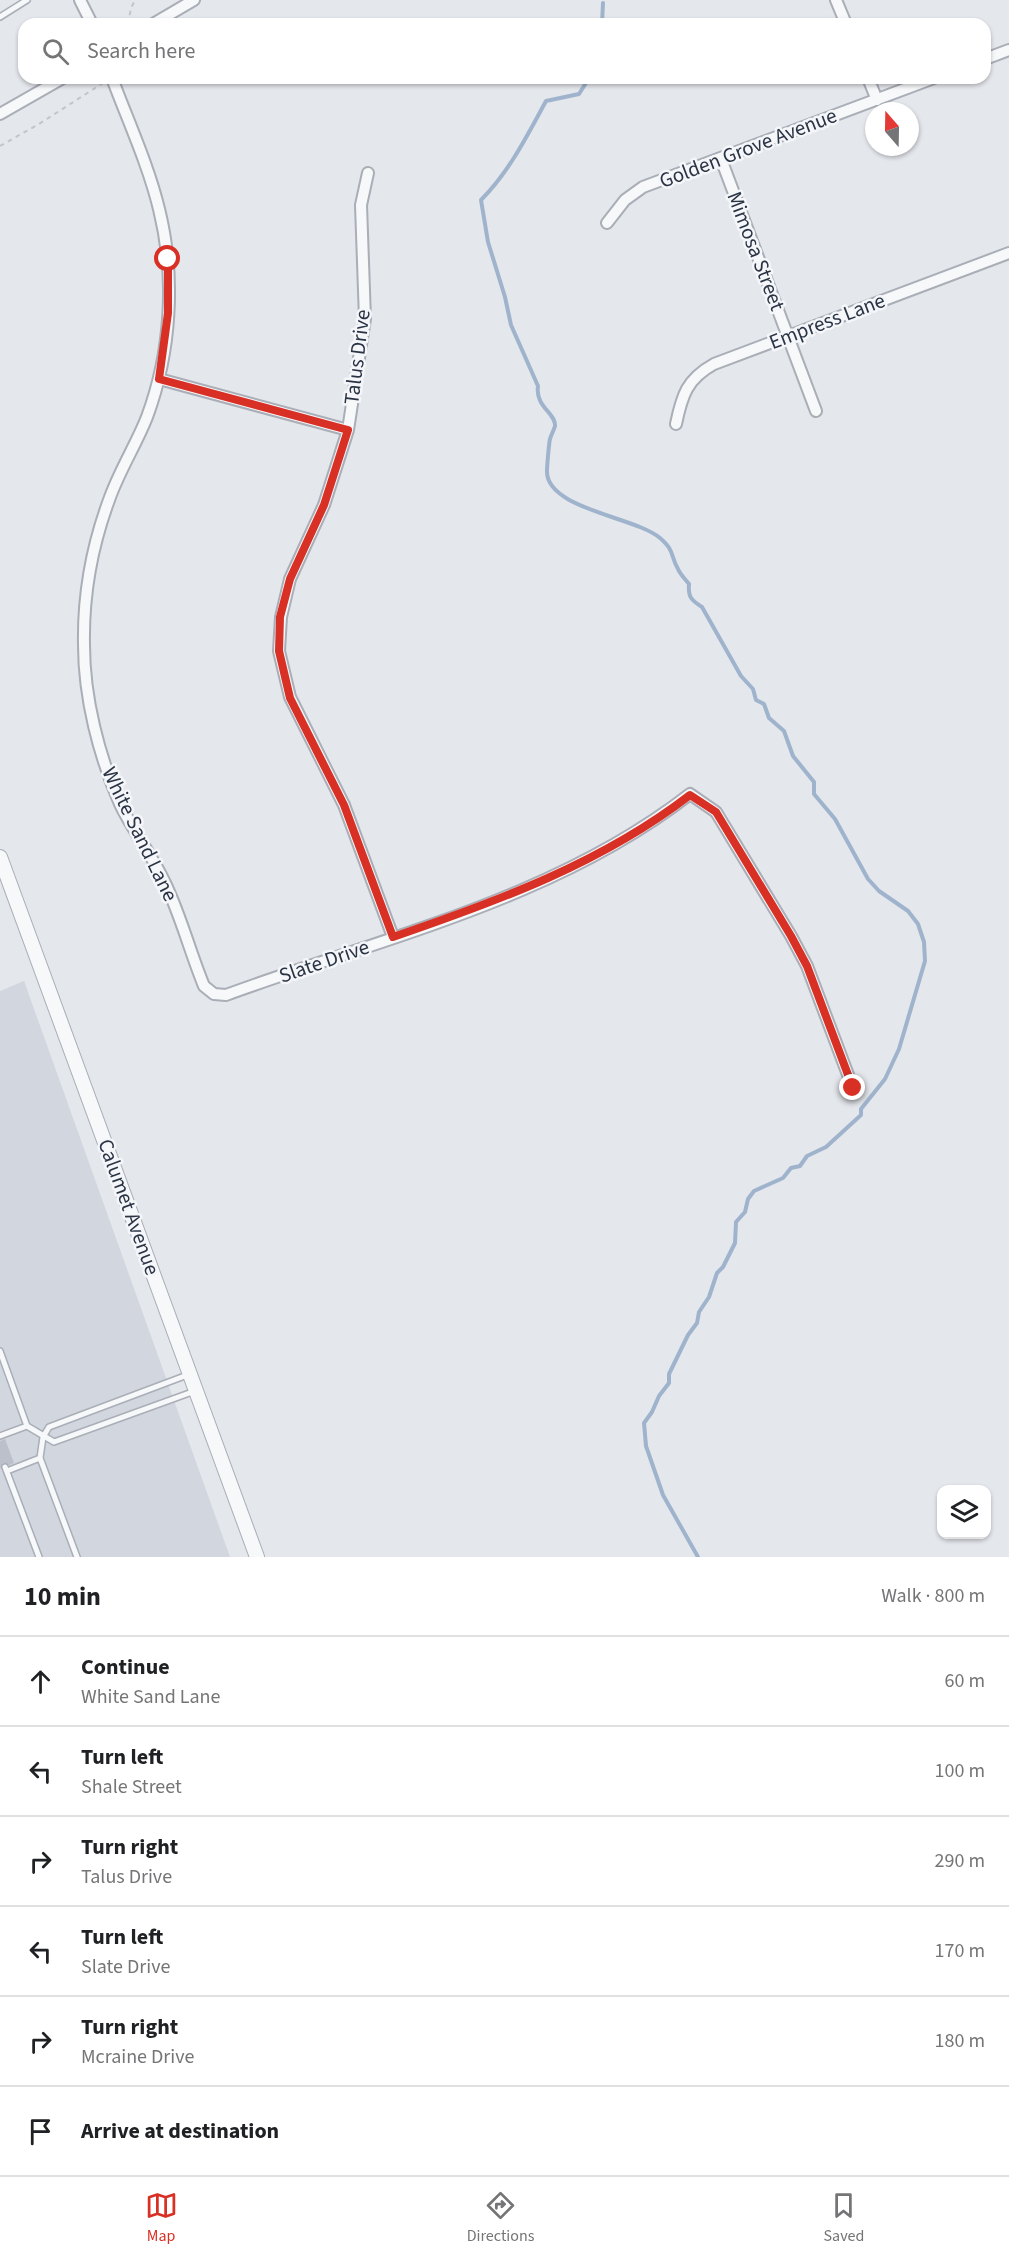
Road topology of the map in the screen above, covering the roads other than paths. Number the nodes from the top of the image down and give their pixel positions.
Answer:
1 (27, 0) edge
2 (80, 0) edge
3 (194, 0) edge
4 (836, 0) edge
5 (0, 17) edge
6 (89, 18) edge
7 (163, 18) edge
8 (844, 18) edge
9 (1009, 50) edge
10 (991, 57) edge
11 (52, 84) edge
12 (114, 84) edge
13 (870, 84) edge
14 (918, 84) edge
15 (877, 100) junction
16 (0, 114) edge
17 (721, 159) junction
18 (368, 173) dead end
19 (607, 223) dead end
20 (1009, 253) edge
21 (788, 336) junction
22 (159, 379) junction
23 (816, 411) dead end
24 (676, 424) dead end
25 (348, 430) junction
26 (0, 857) edge
27 (393, 937) junction
28 (214, 994) joint
29 (853, 1088) dead end
30 (0, 1352) edge
31 (190, 1374) junction
32 (196, 1391) junction
33 (27, 1426) junction
34 (0, 1436) edge
35 (43, 1437) junction
36 (40, 1458) junction
37 (39, 1557) edge
38 (77, 1557) edge
39 (257, 1557) edge

1 - 5 lane
2 - 6 street
3 - 7 street
4 - 8 street
9 - 10 street
11 - 16 street
12 - 22 street, White Sand Lane
13 - 15 street
14 - 15 street, Golden Grove Avenue
15 - 17 street, Golden Grove Avenue
17 - 19 street, Golden Grove Avenue
17 - 21 street, Mimosa Street
18 - 25 street, Talus Drive
20 - 21 street, Empress Lane
21 - 23 street, Mimosa Street
21 - 24 street, Empress Lane
22 - 25 street
22 - 28 street, White Sand Lane
25 - 27 street, Talus Drive
26 - 31 street, Calumet Avenue
27 - 28 street, Slate Drive
27 - 29 street, Slate Drive
30 - 33 lane
31 - 32 street, Calumet Avenue
31 - 35 lane
32 - 35 lane
32 - 39 street, Calumet Avenue
33 - 34 lane
33 - 35 lane
35 - 36 lane
36 - 37 lane
36 - 38 lane

